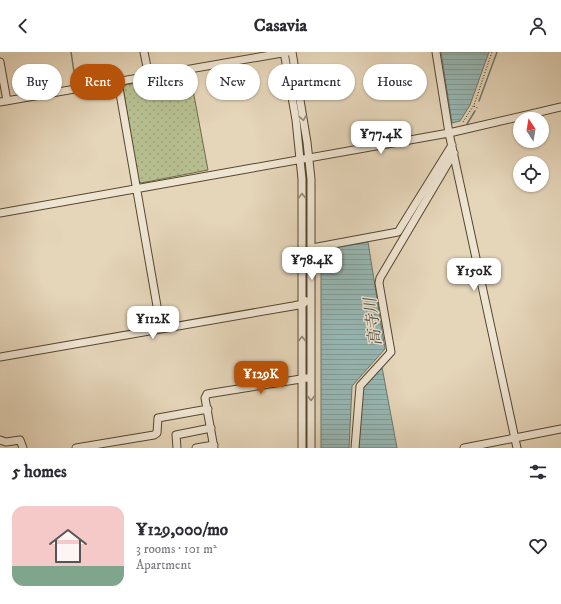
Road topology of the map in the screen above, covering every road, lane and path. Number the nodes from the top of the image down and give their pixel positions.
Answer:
1 (144, 52) edge
2 (288, 52) edge
3 (436, 52) edge
4 (492, 52) edge
5 (0, 62) edge
6 (146, 64) edge
7 (198, 68) edge
8 (70, 90) edge
9 (121, 100) edge
10 (3, 102) edge
11 (474, 105) junction
12 (561, 107) edge
13 (479, 108) dead end
14 (463, 123) dead end
15 (449, 133) junction
16 (452, 145) junction
17 (454, 153) junction
18 (309, 159) junction
19 (300, 160) junction
20 (136, 189) junction
21 (0, 213) edge
22 (312, 248) junction
23 (311, 293) junction
24 (303, 304) junction
25 (312, 317) junction
26 (161, 329) junction
27 (0, 357) edge
28 (311, 377) junction
29 (302, 378) junction
30 (208, 409) junction
31 (211, 428) junction
32 (561, 429) edge
33 (515, 438) junction
34 (0, 440) edge
35 (20, 440) junction
36 (115, 445) edge
37 (214, 446) edge
38 (0, 447) edge
39 (23, 448) edge
40 (76, 448) edge
41 (177, 448) edge
42 (196, 448) edge
43 (302, 448) edge
44 (311, 448) edge
45 (355, 448) edge
46 (464, 448) edge
47 (517, 448) edge

1 - 6 street
2 - 7 street
2 -> 18 street
2 - 19 street
3 - 15 street
4 - 11 path
5 - 10 street
8 - 10 street
9 - 20 street
11 - 13 path
11 - 14 path
12 - 15 street
15 - 16 street
15 - 18 street
16 - 17 street
16 - 22 street
17 - 33 street
17 - 45 street
18 - 19 street
18 - 22 street
19 - 20 street
24 -> 19 street
20 - 21 street
20 - 26 street
22 - 23 street
23 - 24 street
23 - 25 street
24 - 25 street
24 - 26 street
29 -> 24 street
25 - 28 street
26 - 27 street
28 - 29 street
28 -> 44 street
29 - 30 street
29 - 43 street
30 - 31 street
30 - 36 street
31 - 37 street
31 - 41 street
32 - 33 street
33 - 46 street
33 - 47 street
34 - 35 street
35 - 38 street
35 - 39 street
36 - 40 street
37 - 42 street

